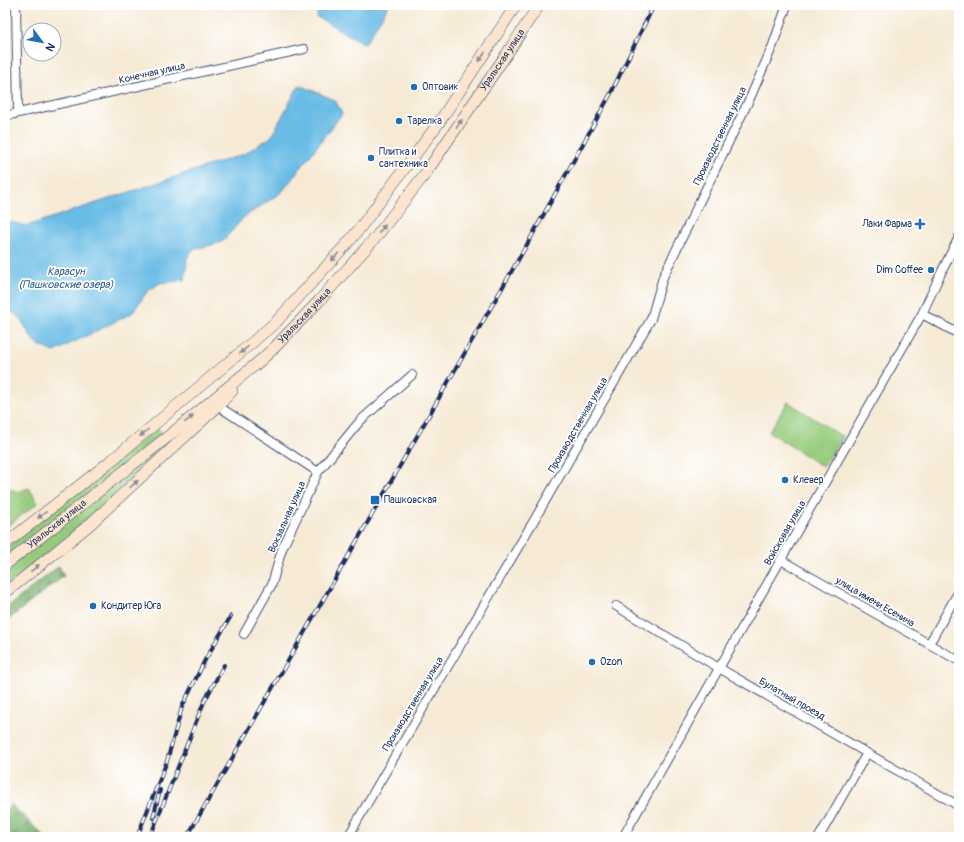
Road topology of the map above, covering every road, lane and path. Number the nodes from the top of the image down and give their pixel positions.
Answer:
1 (16, 5) edge
2 (516, 5) edge
3 (539, 5) edge
4 (787, 5) edge
5 (304, 49) dead end
6 (18, 113) junction
7 (5, 116) edge
8 (959, 237) edge
9 (922, 314) junction
10 (959, 334) edge
11 (261, 360) junction
12 (412, 375) dead end
13 (218, 406) junction
14 (318, 472) junction
15 (5, 544) edge
16 (781, 560) junction
17 (5, 565) edge
18 (959, 591) edge
19 (5, 593) edge
20 (616, 606) dead end
21 (244, 634) dead end
22 (929, 644) junction
23 (959, 661) edge
24 (719, 668) junction
25 (867, 753) junction
26 (959, 806) edge
27 (348, 837) edge
28 (623, 837) edge
29 (819, 837) edge

1 - 6 street
2 -> 15 main road, Уральская улица
11 -> 3 main road, Уральская улица
4 - 27 street, Производственная улица
5 - 6 street, Конечная улица
6 - 7 street, Конечная улица
8 - 9 street, Войсковая улица
9 - 10 street
9 - 16 street, Войсковая улица
11 - 13 main road
17 -> 11 main road, Уральская улица
12 - 14 street, Вокзальная улица
13 - 14 street
19 -> 13 main road
14 - 21 street, Вокзальная улица
16 - 22 street, улица имени Есенина
16 - 24 street, Войсковая улица
18 - 22 street
20 - 24 street, Булатный проезд
22 - 23 street, улица имени Есенина
24 - 25 street, Булатный проезд
24 - 28 street, Войсковая улица
25 - 26 street, Булатный проезд
25 - 29 street

